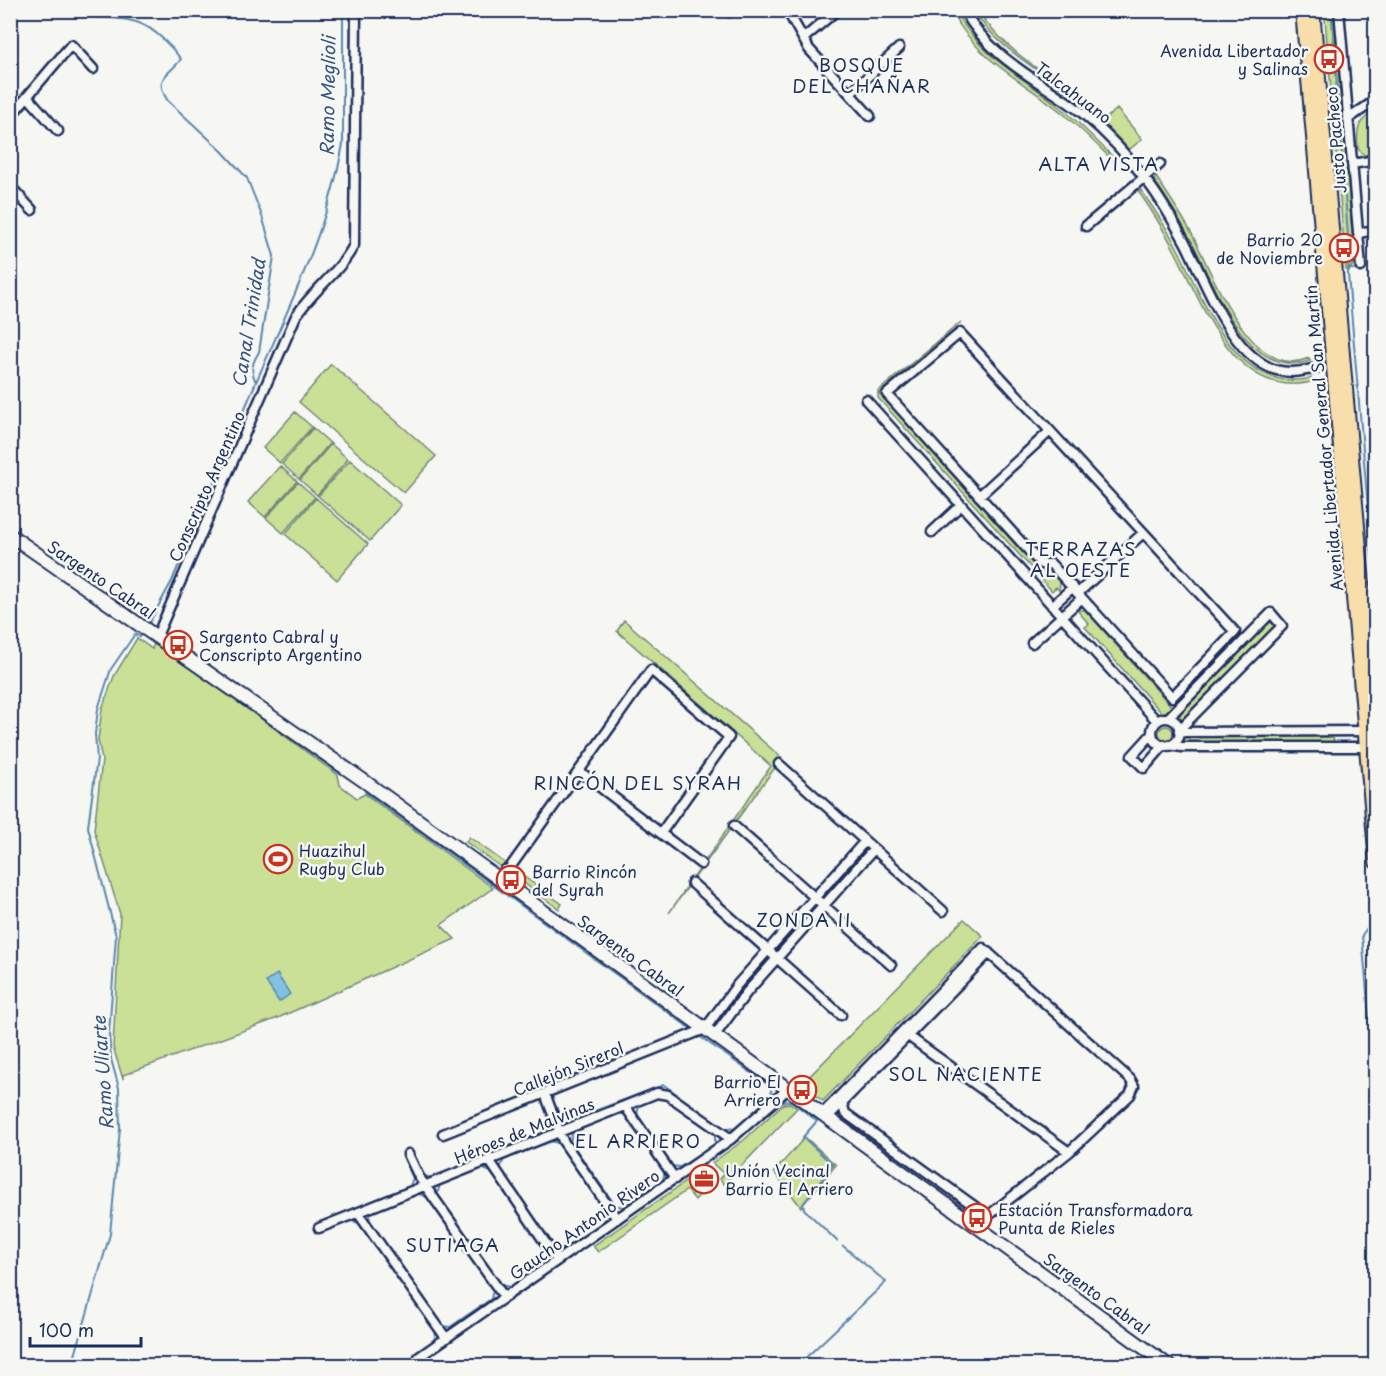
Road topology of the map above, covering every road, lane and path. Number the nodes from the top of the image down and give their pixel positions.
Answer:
1 (356, 10) edge
2 (787, 10) edge
3 (837, 10) edge
4 (964, 10) edge
5 (1302, 10) edge
6 (1313, 10) edge
7 (1339, 10) edge
8 (803, 39) junction
9 (899, 48) dead end
10 (93, 69) dead end
11 (849, 93) junction
12 (28, 97) junction
13 (1376, 100) edge
14 (870, 116) dead end
15 (10, 117) edge
16 (1348, 119) junction
17 (58, 131) dead end
18 (1376, 160) edge
19 (1352, 164) junction
20 (1160, 165) dead end
21 (1144, 178) junction
22 (10, 186) edge
23 (32, 210) dead end
24 (1086, 226) dead end
25 (1376, 230) edge
26 (1358, 233) junction
27 (1361, 267) dead end
28 (1320, 367) dead end
29 (866, 400) dead end
30 (1049, 432) junction
31 (979, 496) junction
32 (961, 505) junction
33 (932, 532) dead end
34 (1143, 533) junction
35 (10, 535) edge
36 (1353, 540) junction
37 (1078, 593) junction
38 (1052, 606) junction
39 (1062, 617) junction
40 (150, 631) junction
41 (1032, 643) dead end
42 (1168, 718) junction
43 (1157, 722) junction
44 (1179, 731) junction
45 (1370, 732) edge
46 (1152, 734) junction
47 (1167, 745) junction
48 (1366, 747) junction
49 (779, 765) dead end
50 (579, 771) junction
51 (734, 826) dead end
52 (661, 833) junction
53 (865, 841) junction
54 (874, 849) junction
55 (1376, 862) edge
56 (701, 864) dead end
57 (501, 881) junction
58 (692, 883) dead end
59 (815, 898) junction
60 (823, 906) junction
61 (943, 911) dead end
62 (768, 950) junction
63 (777, 958) junction
64 (891, 965) dead end
65 (841, 1016) dead end
66 (710, 1032) junction
67 (905, 1033) junction
68 (854, 1085) junction
69 (789, 1088) junction
70 (547, 1099) dead end
71 (842, 1102) junction
72 (625, 1106) junction
73 (826, 1115) junction
74 (560, 1132) junction
75 (443, 1134) dead end
76 (731, 1140) junction
77 (1069, 1152) junction
78 (408, 1154) dead end
79 (489, 1160) junction
80 (675, 1179) junction
81 (425, 1186) junction
82 (358, 1213) junction
83 (617, 1219) junction
84 (320, 1228) dead end
85 (557, 1260) junction
86 (504, 1298) junction
87 (446, 1338) junction
88 (419, 1357) dead end
89 (1169, 1365) edge

1 - 40 street, Conscripto Argentino
2 - 8 street
3 - 8 street
4 - 21 street, Talcahuano
5 - 36 main road, Avenida Libertador General San Martín
6 - 36 main road, Avenida Libertador General San Martín
7 - 16 street, Justo Pacheco
8 - 11 street
9 - 11 street
10 - 12 street
11 - 14 street
12 - 15 street
12 - 17 street
13 - 16 street
16 - 19 street, Justo Pacheco
18 - 19 street
19 - 26 street, Justo Pacheco
20 - 21 street
21 - 24 street
21 - 28 street, Talcahuano
22 - 23 street
25 - 26 street
26 - 27 street, Justo Pacheco
29 - 32 street
30 - 31 street
30 - 31 street
30 - 34 street
31 - 37 street
32 - 33 street
32 - 38 street
34 - 37 street
34 - 37 street
35 - 40 main road, Sargento Cabral
36 - 45 main road, Avenida Libertador General San Martín
37 - 38 street
37 - 39 street
38 - 39 street
39 - 41 street
39 - 43 street
40 - 57 main road, Sargento Cabral
42 - 43 street
42 - 44 street
42 - 44 street
43 - 46 street
44 - 45 street
44 - 47 street
45 - 48 main road, Avenida Libertador General San Martín
46 - 47 street
46 - 47 street
47 - 48 street
48 - 55 main road, Avenida Libertador General San Martín
49 - 53 street
50 - 52 street
50 - 52 street
50 - 57 street
51 - 59 street
52 - 56 street
53 - 54 street
53 - 59 street
54 - 60 street
54 - 61 street
57 - 66 main road, Sargento Cabral
58 - 62 street
59 - 60 street
59 - 62 street
60 - 63 street
60 - 64 street
62 - 63 street
62 - 66 street
63 - 65 street
63 - 66 street
66 - 69 main road, Sargento Cabral
66 - 75 street, Callejón Sirerol
67 - 68 street
67 - 77 street
67 - 77 street
68 - 71 street
68 - 73 street
69 - 73 main road, Sargento Cabral
69 - 76 street, Gaucho Antonio Rivero
70 - 74 street
71 - 73 street
71 - 77 street
72 - 74 street, Héroes de Malvinas
72 - 76 street, Héroes de Malvinas
72 - 80 street
73 - 89 main road, Sargento Cabral
74 - 79 street, Héroes de Malvinas
74 - 83 street
76 - 80 street, Gaucho Antonio Rivero
78 - 81 street
79 - 81 street, Héroes de Malvinas
79 - 85 street
80 - 83 street, Gaucho Antonio Rivero
81 - 82 street, Héroes de Malvinas
81 - 86 street
82 - 84 street, Héroes de Malvinas
82 - 87 street
83 - 85 street, Gaucho Antonio Rivero
85 - 86 street, Gaucho Antonio Rivero
86 - 87 street, Gaucho Antonio Rivero
87 - 88 street, Gaucho Antonio Rivero

